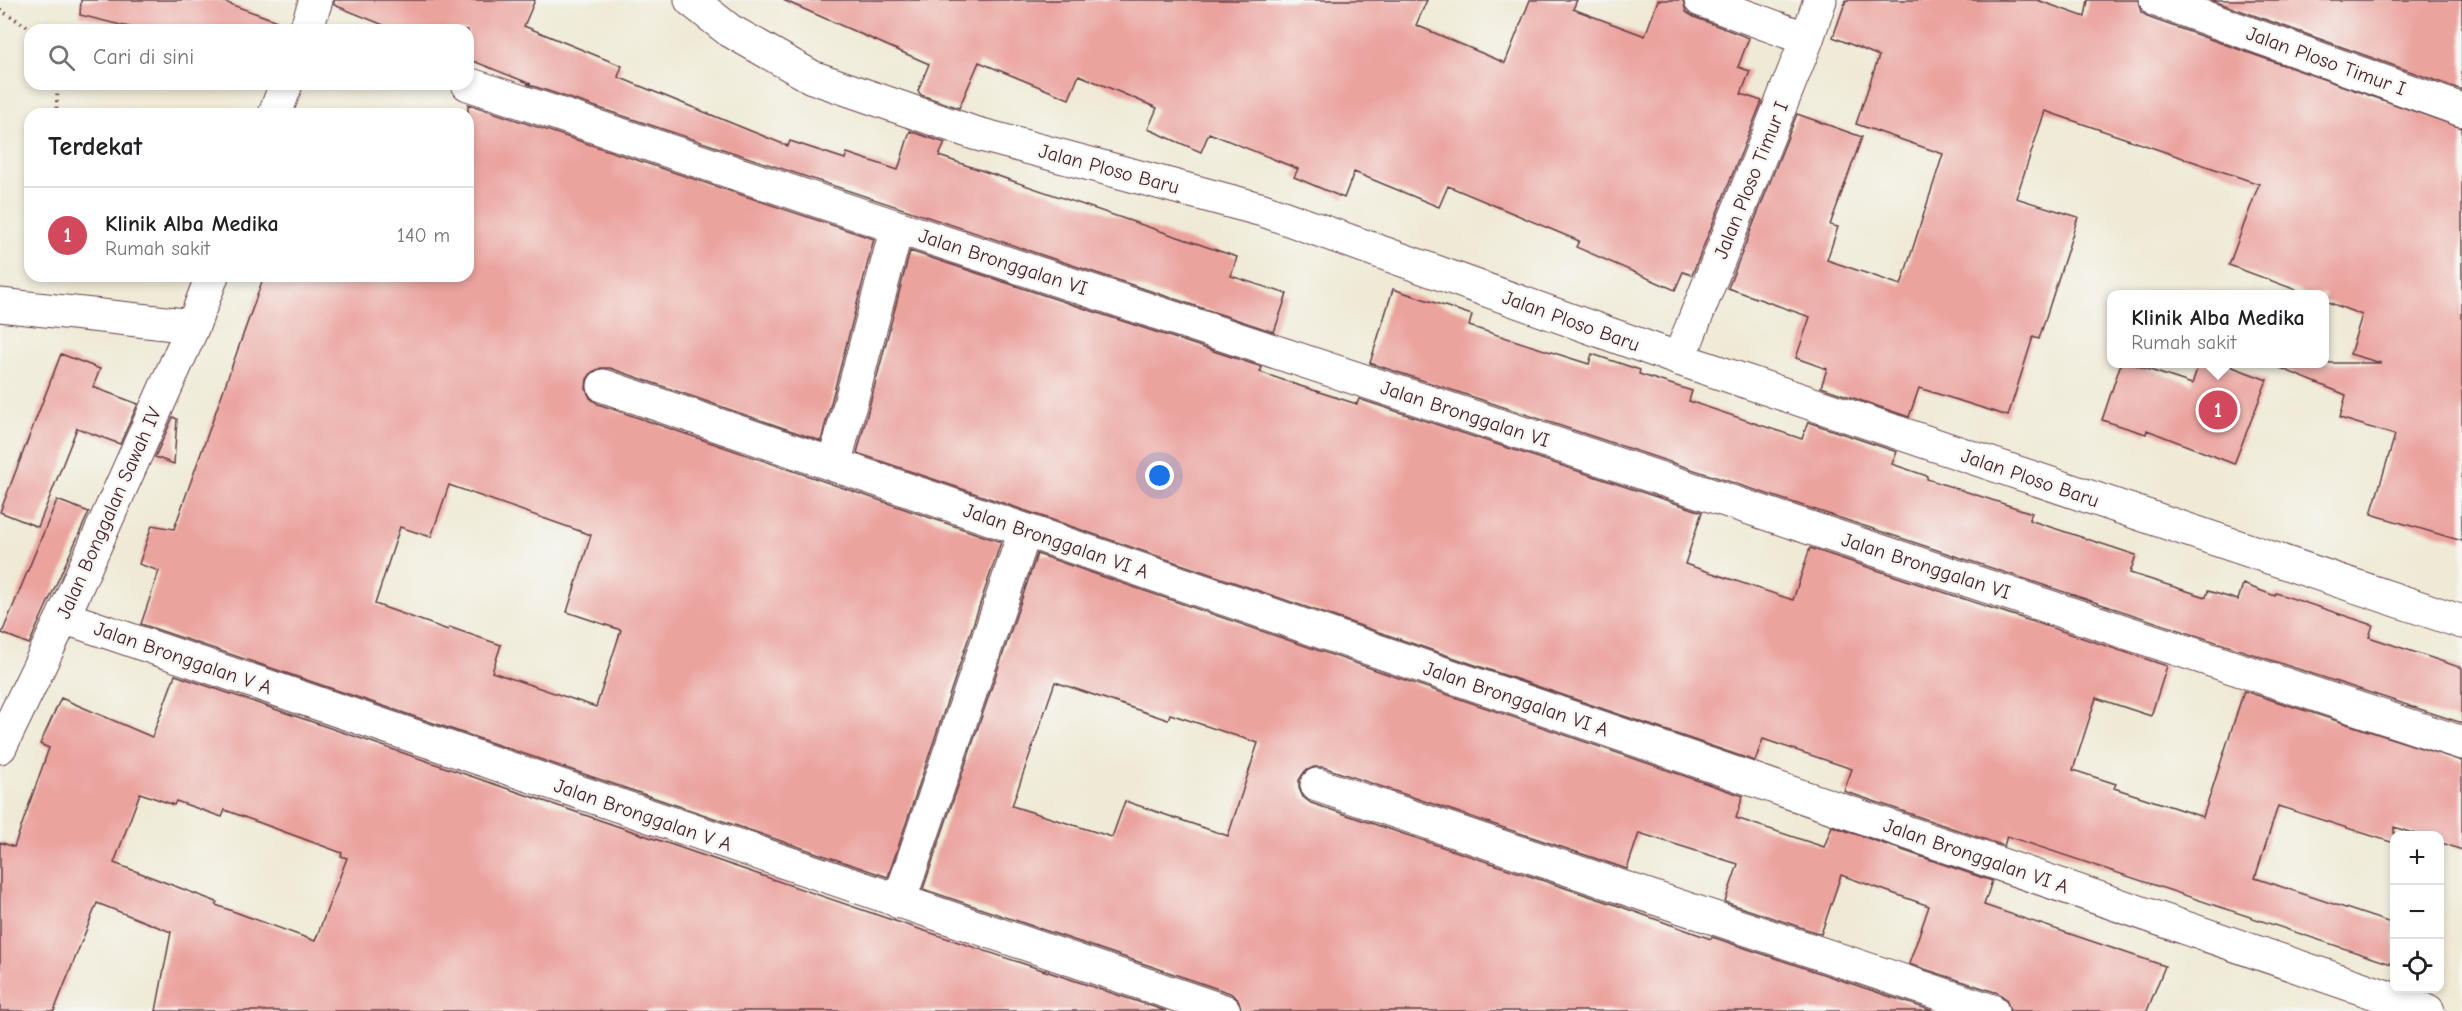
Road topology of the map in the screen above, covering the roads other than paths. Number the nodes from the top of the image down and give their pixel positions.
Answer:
1 (316, 0) edge
2 (691, 0) edge
3 (1701, 0) edge
4 (1820, 0) edge
5 (2156, 0) edge
6 (309, 24) edge
7 (1807, 39) junction
8 (474, 86) edge
9 (284, 90) edge
10 (277, 108) edge
11 (2462, 110) edge
12 (897, 228) junction
13 (211, 282) edge
14 (0, 305) edge
15 (193, 326) junction
16 (1679, 359) junction
17 (604, 386) dead end
18 (834, 465) junction
19 (1025, 531) junction
20 (63, 617) junction
21 (2462, 622) edge
22 (2, 738) edge
23 (2462, 742) edge
24 (1317, 785) dead end
25 (899, 902) junction
26 (1224, 1011) edge
27 (1992, 1011) edge
28 (2428, 1011) edge

1 - 6 street
2 - 16 street, Jalan Ploso Baru
3 - 7 street
4 - 7 street, Jalan Ploso Timur I
5 - 11 street, Jalan Ploso Timur I
7 - 16 street, Jalan Ploso Timur I
8 - 12 street, Jalan Bronggalan VI
9 - 10 street
12 - 18 street
12 - 23 street, Jalan Bronggalan VI
13 - 15 street, Jalan Bonggalan Sawah IV
14 - 15 street
15 - 20 street, Jalan Bonggalan Sawah IV
16 - 21 street, Jalan Ploso Baru
17 - 18 street, Jalan Bronggalan VI A
18 - 19 street, Jalan Bronggalan VI A
19 - 25 street
19 - 28 street, Jalan Bronggalan VI A
20 - 22 street, Jalan Bonggalan Sawah IV
20 - 25 street, Jalan Bronggalan V A
24 - 27 street
25 - 26 street, Jalan Bronggalan V A

